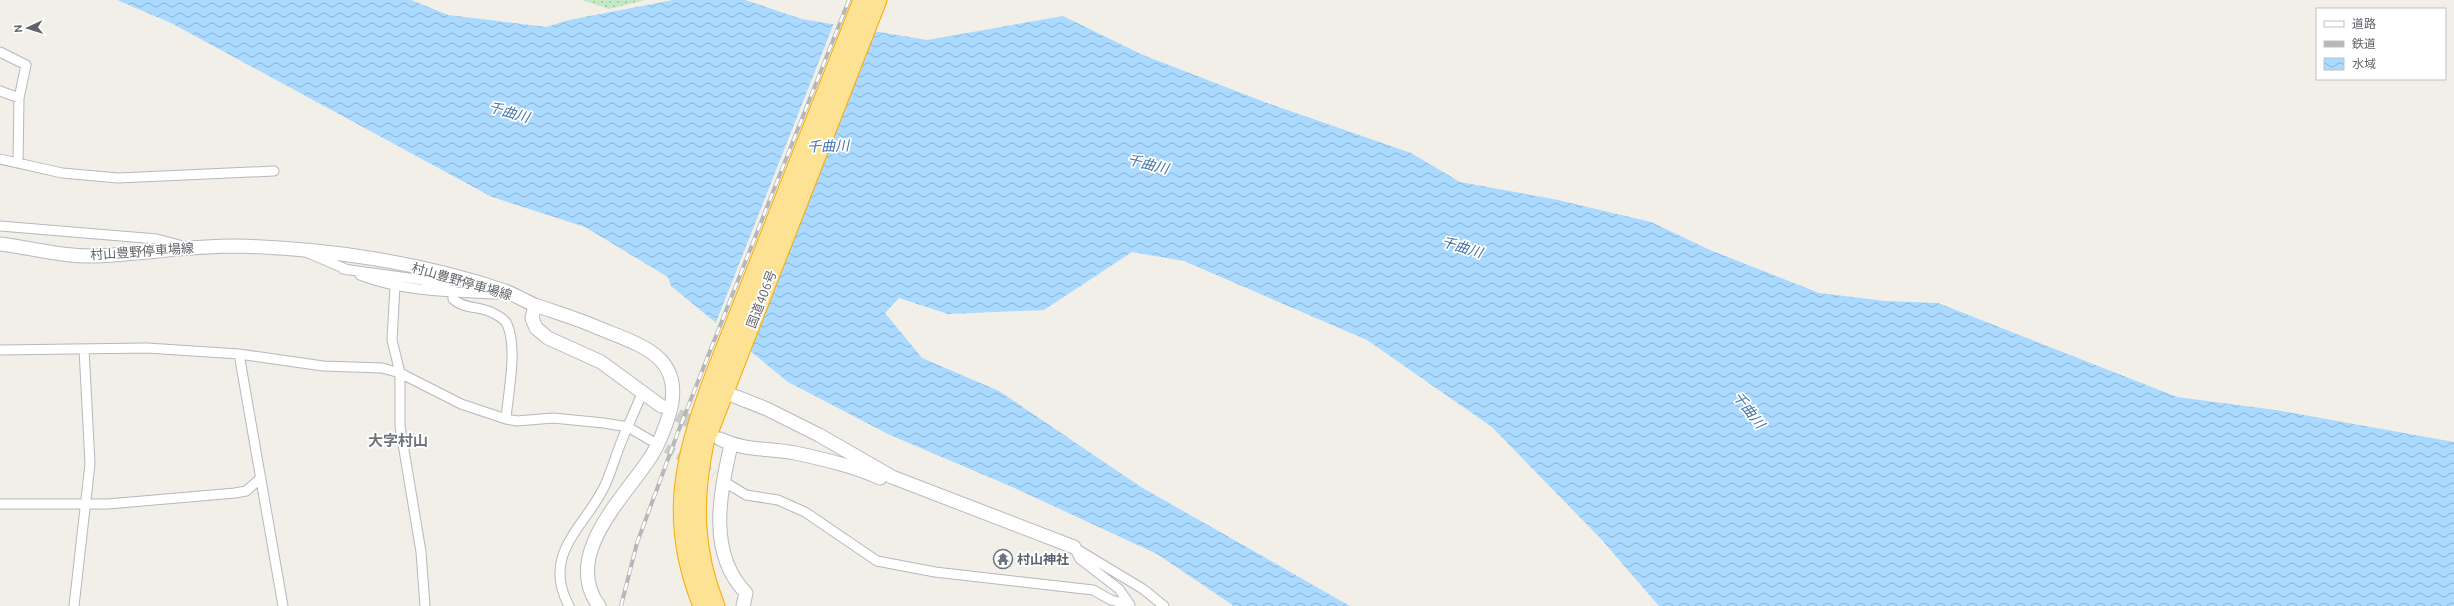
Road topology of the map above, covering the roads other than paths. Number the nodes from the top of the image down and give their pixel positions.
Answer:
1 (862, 0) edge
2 (878, 0) edge
3 (0, 52) edge
4 (0, 91) edge
5 (20, 98) junction
6 (0, 159) edge
7 (18, 163) junction
8 (274, 171) dead end
9 (0, 226) edge
10 (0, 244) edge
11 (190, 247) junction
12 (304, 251) junction
13 (343, 268) junction
14 (396, 286) junction
15 (453, 291) junction
16 (506, 291) junction
17 (535, 305) junction
18 (84, 348) junction
19 (0, 350) edge
20 (239, 354) junction
21 (400, 373) junction
22 (722, 382) junction
23 (642, 393) junction
24 (661, 406) tunnel mouth
25 (506, 419) junction
26 (628, 427) junction
27 (650, 440) tunnel mouth
28 (892, 477) junction
29 (261, 478) junction
30 (718, 478) junction
31 (86, 503) junction
32 (0, 504) edge
33 (1074, 547) junction
34 (1130, 605) edge
35 (74, 606) edge
36 (283, 606) edge
37 (426, 606) edge
38 (569, 606) edge
39 (599, 606) edge
40 (702, 606) edge
41 (716, 606) edge
42 (743, 606) edge
43 (1164, 606) edge

1 - 22 highway, 国道406号
2 - 22 highway, 国道406号
3 - 5 street
4 - 5 street
5 - 7 street
6 - 7 street
7 - 8 street
9 - 11 street
10 - 11 main road, 村山豊野停車場線
11 - 12 main road, 村山豊野停車場線
12 - 13 street
12 - 16 main road, 村山豊野停車場線
13 - 14 street
13 - 15 street
14 - 15 street
14 - 21 street
15 - 16 street
15 - 25 street
16 - 17 main road, 村山豊野停車場線
17 - 23 main road
17 - 39 main road, 村山豊野停車場線
18 - 19 street
18 - 20 street
18 - 31 street
20 - 21 street
20 - 29 street
21 - 25 street
21 - 37 street
22 - 28 main road
22 - 40 highway, 国道406号
22 - 41 highway, 国道406号
23 - 24 main road
23 - 26 street
25 - 26 street
26 - 27 street
26 - 38 street
28 - 30 main road
28 - 33 main road
29 - 31 street
29 - 36 street
30 - 34 street
30 - 42 main road
31 - 32 street
31 - 35 street
33 - 34 street
33 - 43 street

